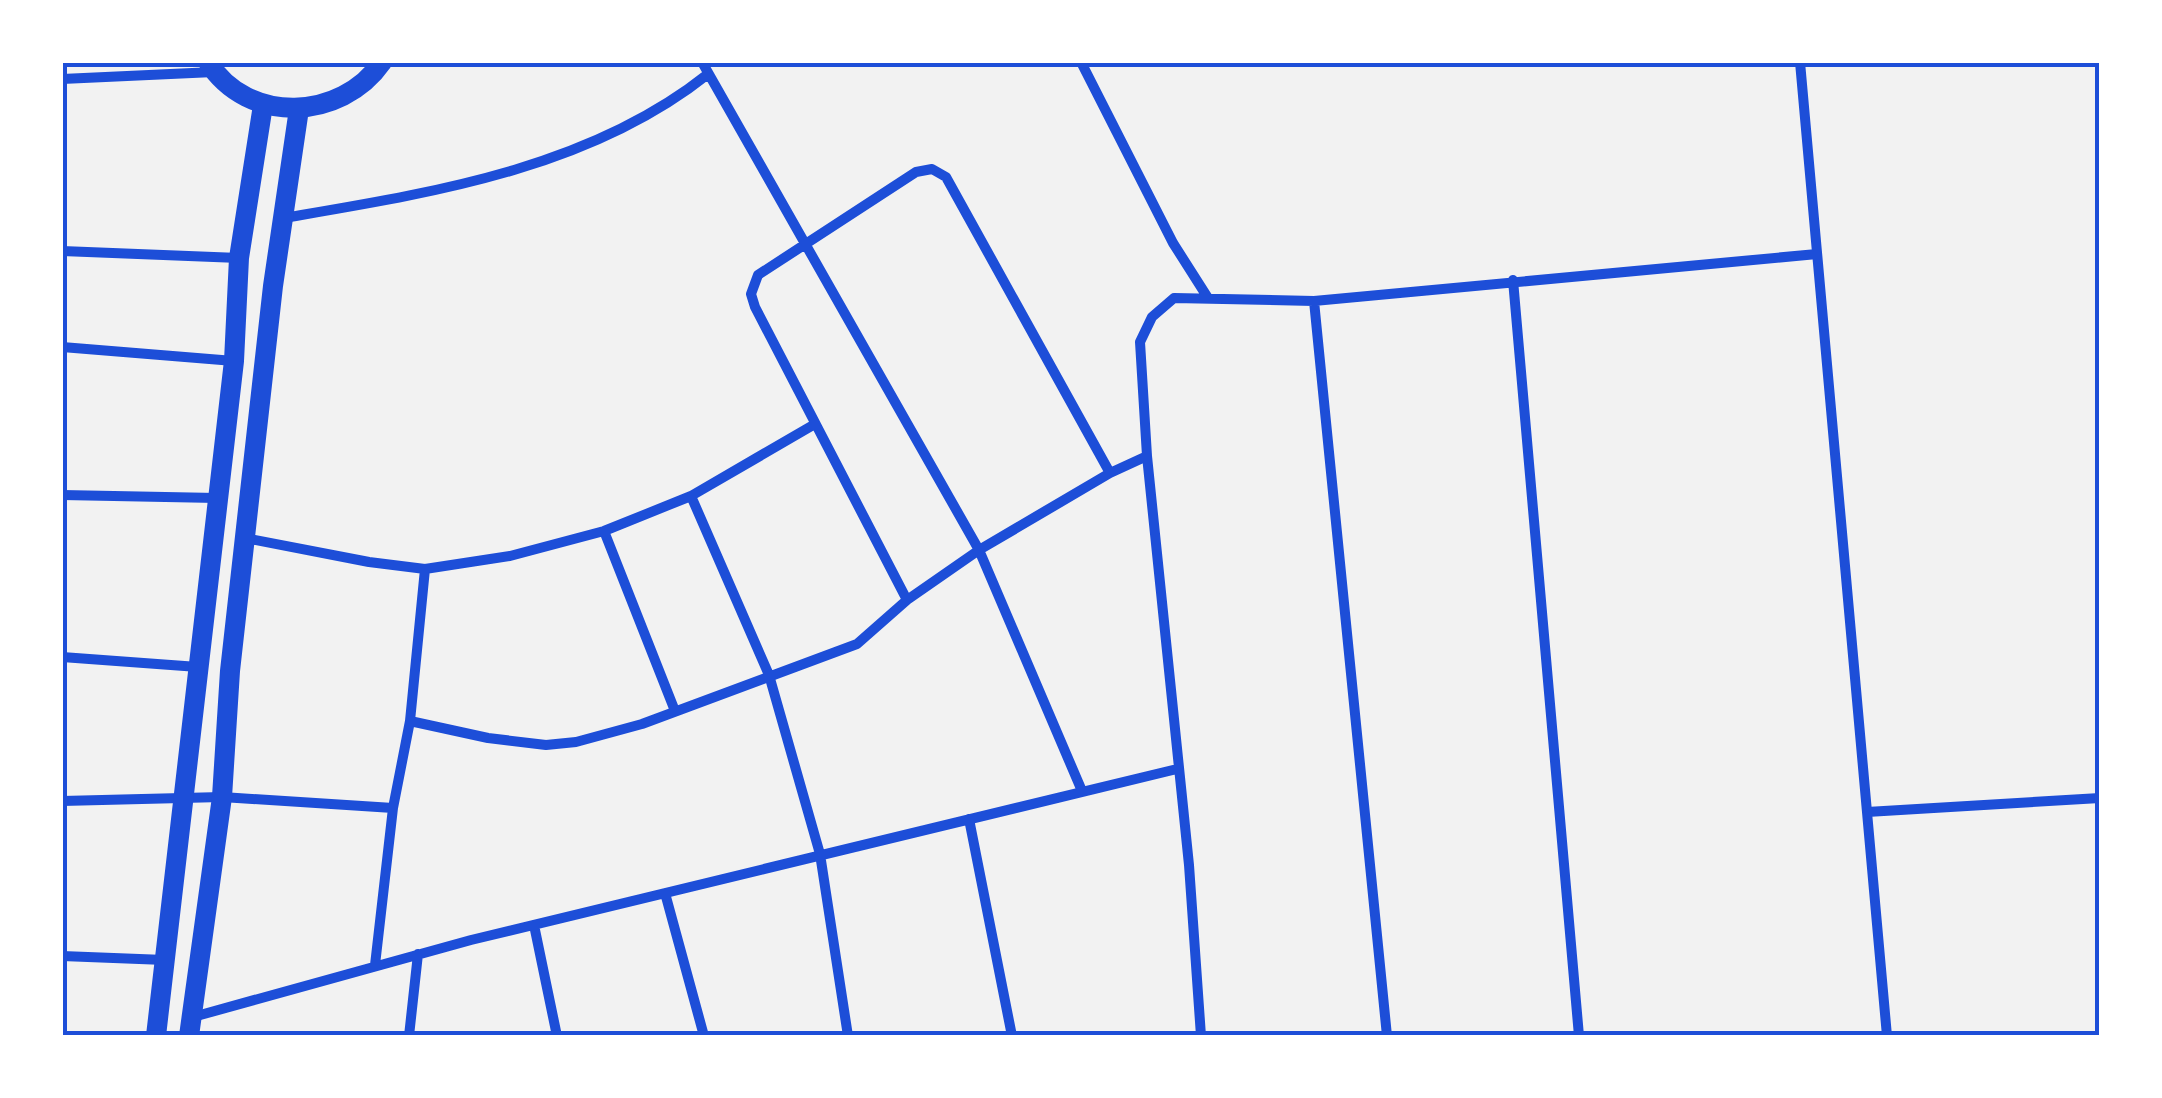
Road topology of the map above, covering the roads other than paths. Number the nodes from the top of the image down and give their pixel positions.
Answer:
1 (382, 62) edge
2 (702, 62) edge
3 (1081, 62) edge
4 (1800, 62) edge
5 (211, 67) edge
6 (708, 74) junction
7 (62, 78) edge
8 (263, 104) junction
9 (299, 109) junction
10 (284, 218) junction
11 (806, 242) junction
12 (62, 251) edge
13 (1817, 254) junction
14 (239, 258) junction
15 (1514, 280) junction
16 (1208, 298) junction
17 (1314, 301) junction
18 (62, 347) edge
19 (234, 361) junction
20 (816, 424) junction
21 (1147, 456) junction
22 (1110, 473) junction
23 (62, 495) edge
24 (691, 496) junction
25 (217, 498) junction
26 (604, 531) junction
27 (245, 538) junction
28 (980, 550) junction
29 (426, 568) junction
30 (907, 600) junction
31 (62, 657) edge
32 (198, 668) junction
33 (769, 675) junction
34 (674, 711) junction
35 (410, 721) junction
36 (1177, 770) junction
37 (1082, 791) junction
38 (185, 797) junction
39 (222, 797) junction
40 (2100, 798) edge
41 (62, 801) edge
42 (394, 808) junction
43 (1867, 812) junction
44 (969, 819) junction
45 (820, 854) junction
46 (665, 893) junction
47 (534, 925) junction
48 (418, 954) junction
49 (62, 956) edge
50 (165, 960) junction
51 (375, 964) junction
52 (190, 1026) edge
53 (156, 1036) edge
54 (409, 1036) edge
55 (556, 1036) edge
56 (704, 1036) edge
57 (848, 1036) edge
58 (1012, 1036) edge
59 (1201, 1036) edge
60 (1387, 1036) edge
61 (1579, 1036) edge
62 (1887, 1036) edge

1 - 9 main road
2 - 6 street
3 - 16 street
4 - 13 street
5 - 7 street
5 - 8 main road
6 - 10 street
6 - 11 street
8 - 9 main road
8 - 14 main road
9 - 10 main road
10 - 27 main road
11 - 20 street
11 - 22 street
11 - 28 street
12 - 14 street
13 - 15 street
13 - 43 street
14 - 19 main road
15 - 17 street
15 - 61 street
16 - 17 street
16 - 21 street
17 - 60 street
18 - 19 street
19 - 25 main road
20 - 24 street
20 - 30 street
21 - 22 street
21 - 36 street
22 - 28 street
23 - 25 street
24 - 26 street
24 - 33 street
25 - 32 main road
26 - 29 street
26 - 34 street
27 - 29 street
27 - 39 main road
28 - 30 street
28 - 37 street
29 - 35 street
30 - 33 street
31 - 32 street
32 - 38 main road
33 - 34 street
33 - 45 street
34 - 35 street
35 - 42 street
36 - 37 street
36 - 59 street
37 - 44 street
38 - 39 street
38 - 41 street
38 - 50 main road
39 - 42 street
39 - 52 main road
40 - 43 street
42 - 51 street
43 - 62 street
44 - 45 street
44 - 58 street
45 - 46 street
45 - 57 street
46 - 47 street
46 - 56 street
47 - 48 street
47 - 55 street
48 - 51 street
48 - 54 street
49 - 50 street
50 - 53 main road
51 - 52 street

